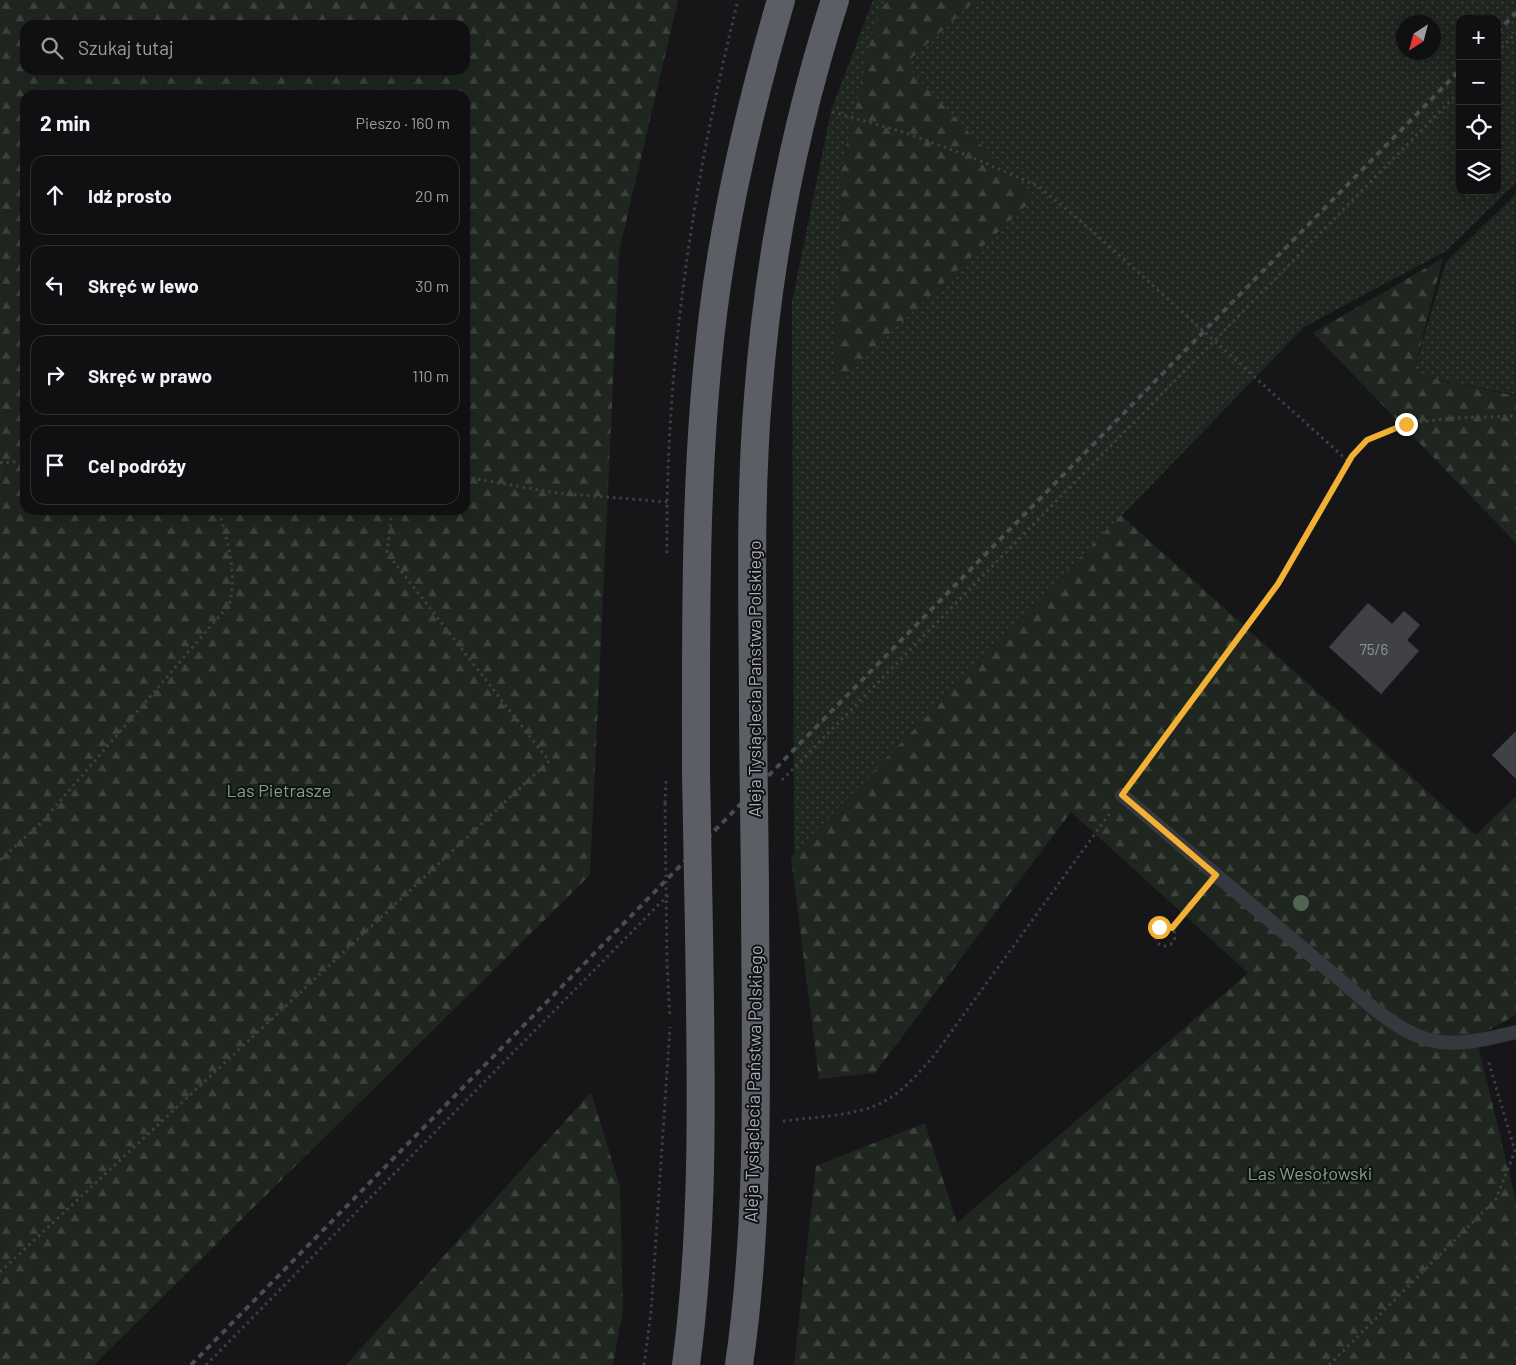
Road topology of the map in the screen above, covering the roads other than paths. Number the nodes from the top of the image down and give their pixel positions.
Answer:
1 (781, 0) edge
2 (835, 0) edge
3 (1122, 795) road end
4 (1516, 1032) edge
5 (686, 1365) edge
6 (739, 1365) edge

1 - 5 highway, bridge
2 - 6 highway, Aleja Tysiąclecia Państwa Polskiego, bridge
3 - 4 lane

